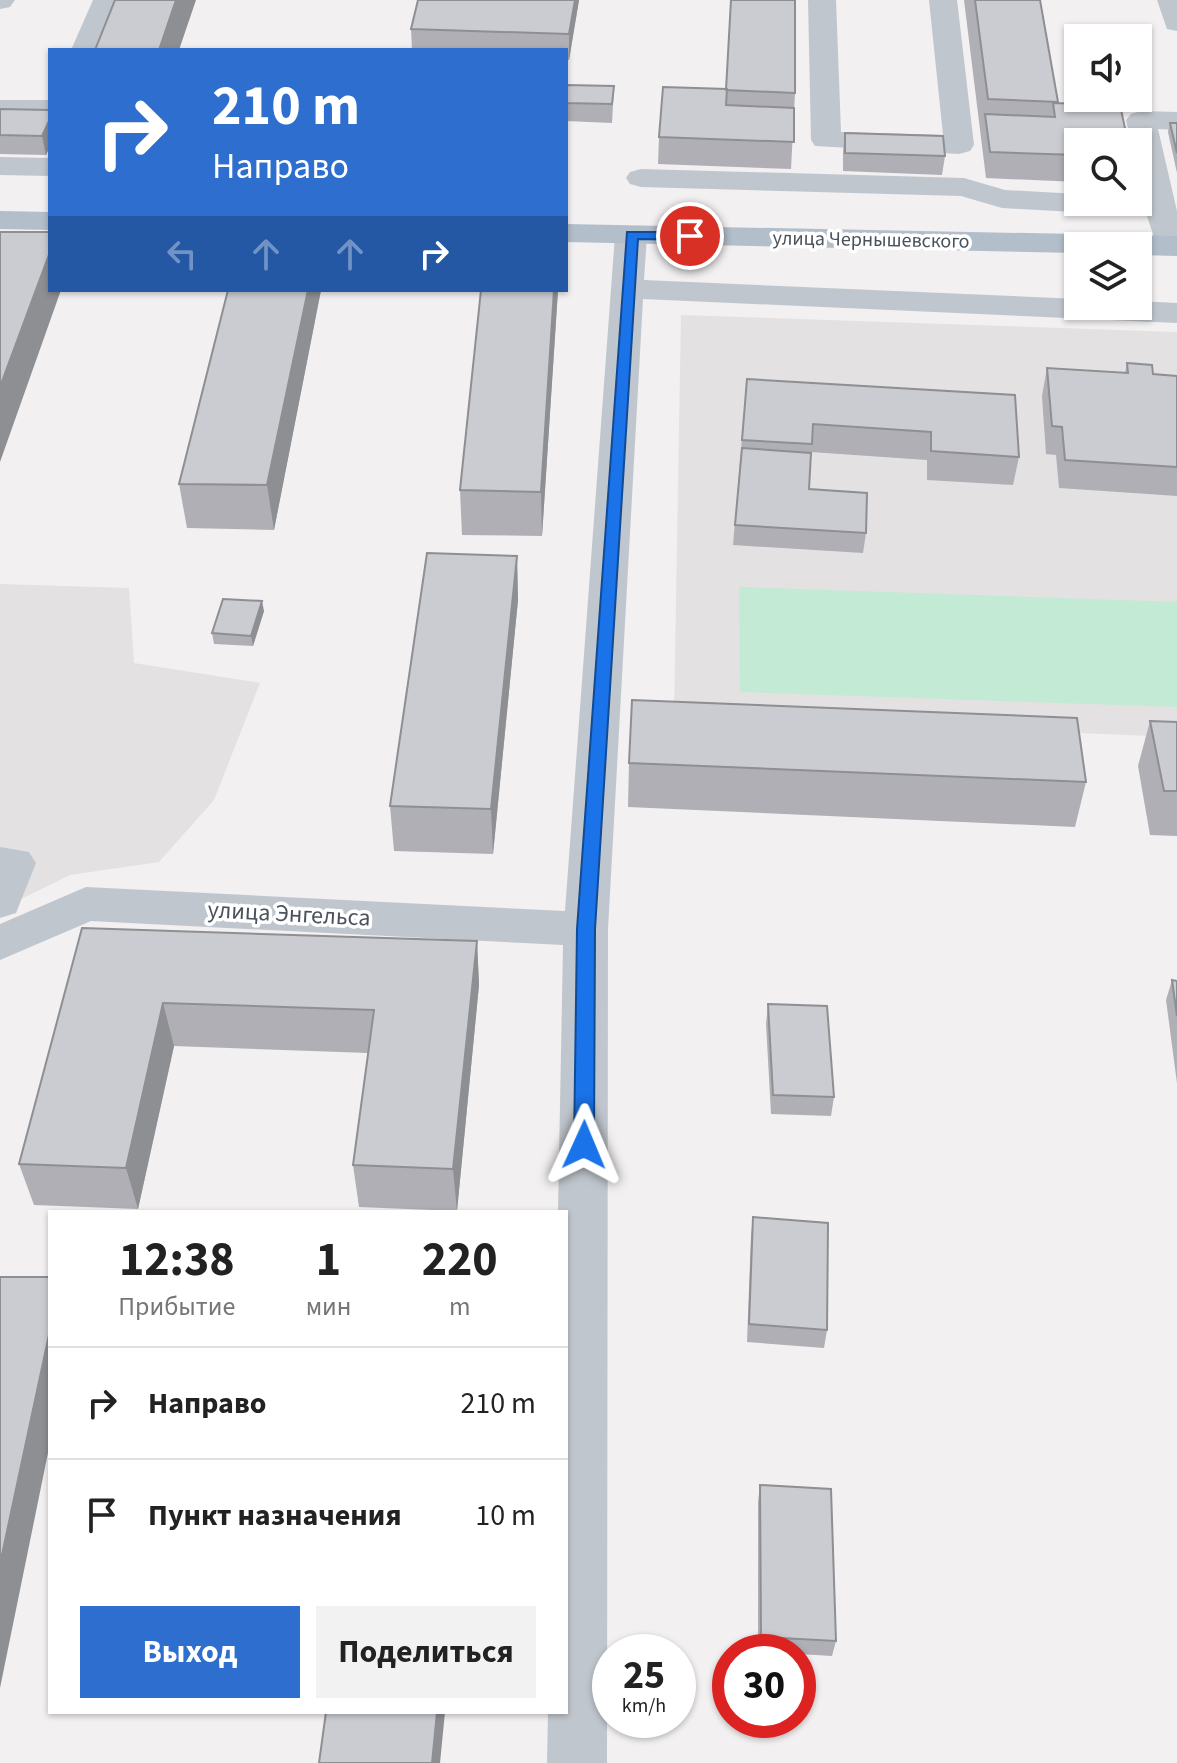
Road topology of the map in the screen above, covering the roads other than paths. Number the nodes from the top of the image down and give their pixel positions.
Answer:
1 (107, 0) edge
2 (822, 0) edge
3 (943, 0) edge
4 (1171, 0) edge
5 (1177, 23) edge
6 (86, 48) edge
7 (0, 109) edge
8 (48, 109) edge
9 (1177, 121) edge
10 (826, 140) junction
11 (959, 145) junction
12 (0, 166) edge
13 (48, 167) edge
14 (641, 178) dead end
15 (828, 183) junction
16 (964, 187) junction
17 (1160, 207) junction
18 (0, 220) edge
19 (48, 221) edge
20 (568, 233) edge
21 (631, 235) junction
22 (1173, 246) edge
23 (629, 289) junction
24 (1177, 313) edge
25 (0, 863) edge
26 (0, 901) edge
27 (586, 929) junction
28 (0, 943) edge
29 (577, 1763) edge

1 - 6 street
2 - 10 street
3 - 11 street
4 - 5 street
7 - 8 street
9 - 17 street
10 - 11 street
10 - 15 street
11 - 16 street
12 - 13 street
14 - 15 street
15 - 16 street
16 - 17 street
17 - 22 street
18 - 19 main road
20 - 21 main road, улица Чернышевского
21 - 22 main road, улица Чернышевского
21 - 23 street
23 - 24 street
23 - 27 street
25 - 26 street
27 - 28 street, улица Энгельса
27 - 29 street

